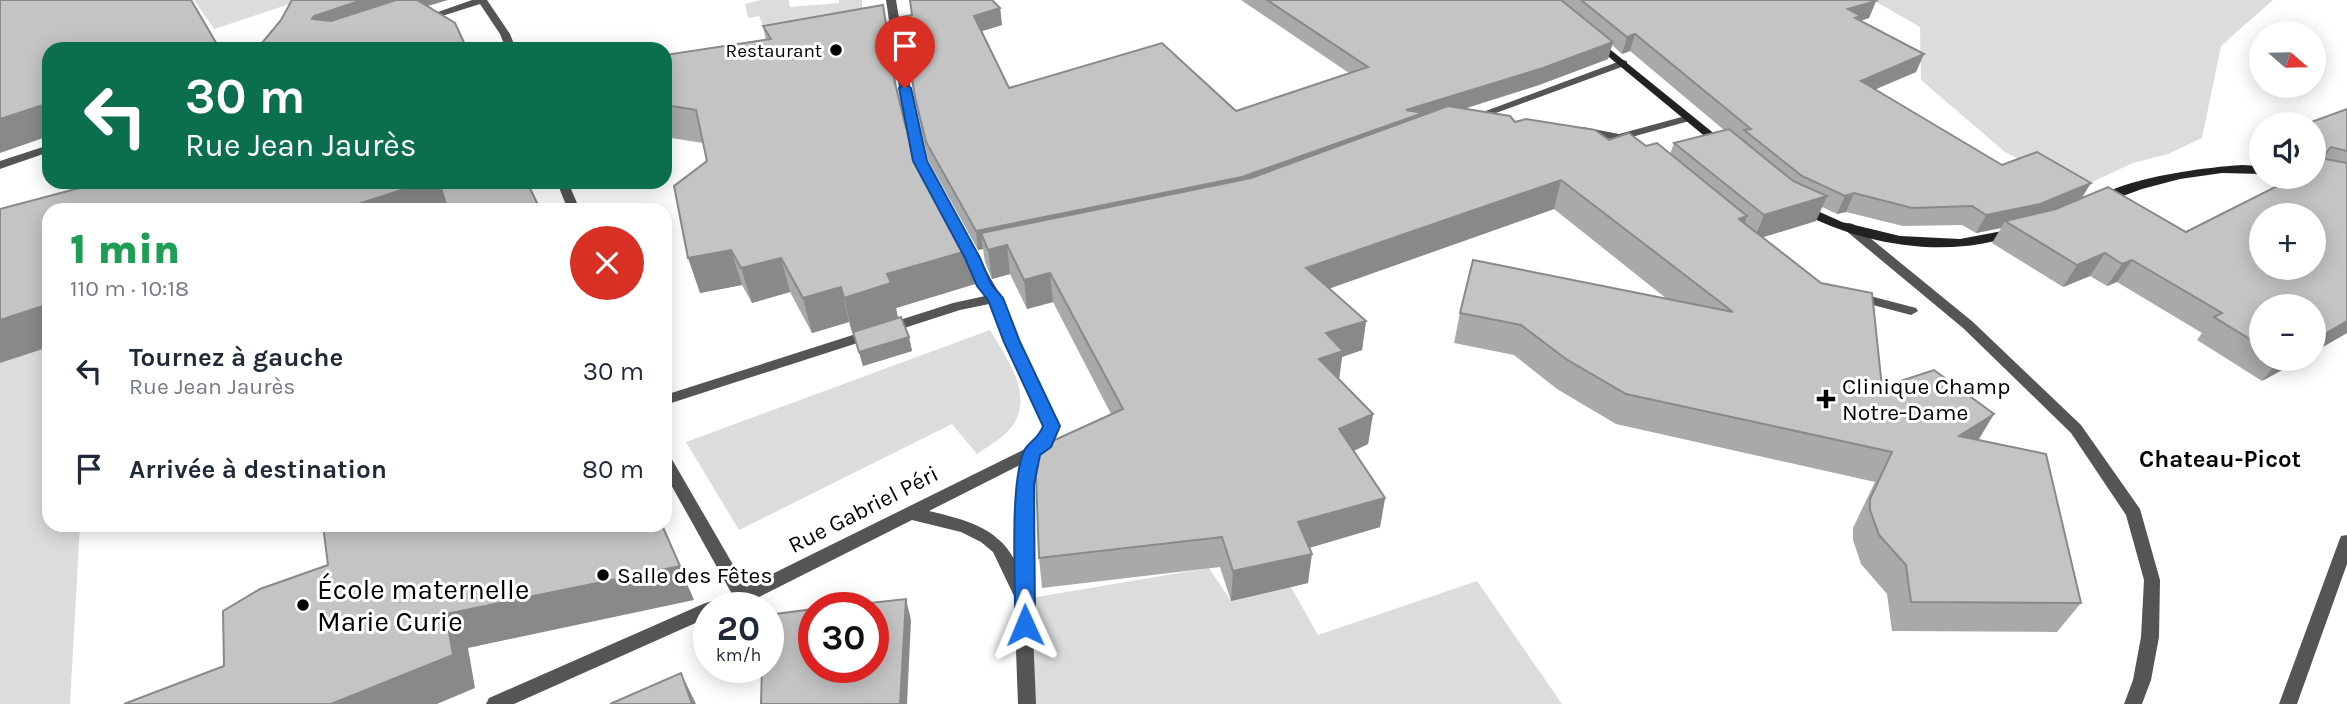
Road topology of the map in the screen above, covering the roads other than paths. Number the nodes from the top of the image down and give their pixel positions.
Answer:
1 (482, 0) edge
2 (891, 0) edge
3 (409, 24) edge
4 (1585, 32) edge
5 (508, 42) edge
6 (1623, 63) junction
7 (1689, 118) junction
8 (1463, 122) edge
9 (1567, 127) edge
10 (1619, 137) junction
11 (42, 150) edge
12 (1729, 151) edge
13 (1639, 155) edge
14 (0, 165) edge
15 (2249, 168) edge
16 (927, 173) edge
17 (1789, 200) edge
18 (2090, 205) edge
19 (953, 222) edge
20 (1849, 227) junction
21 (2026, 230) edge
22 (1837, 290) edge
23 (995, 298) junction
24 (1911, 311) dead end
25 (672, 398) edge
26 (1032, 452) junction
27 (672, 472) edge
28 (910, 513) junction
29 (2347, 541) edge
30 (740, 592) edge
31 (753, 592) edge
32 (1025, 599) junction
33 (693, 617) edge
34 (495, 704) edge
35 (1027, 704) edge
36 (2133, 704) edge
37 (2288, 704) edge

1 - 3 street
1 - 5 street
2 - 16 street
4 - 6 street
6 - 7 street
6 - 8 street
7 - 10 street
7 - 12 street
9 - 10 street
10 - 13 street
11 - 14 street
15 - 18 street
17 - 20 street
19 - 23 street
20 - 21 street
20 - 36 street
22 - 24 street
23 - 25 street
23 - 26 street
26 - 28 street, Rue Gabriel Péri
26 - 32 street
27 - 30 street
28 - 31 street, Rue Gabriel Péri
28 - 32 street
29 - 37 street
32 - 35 street
33 - 34 street

